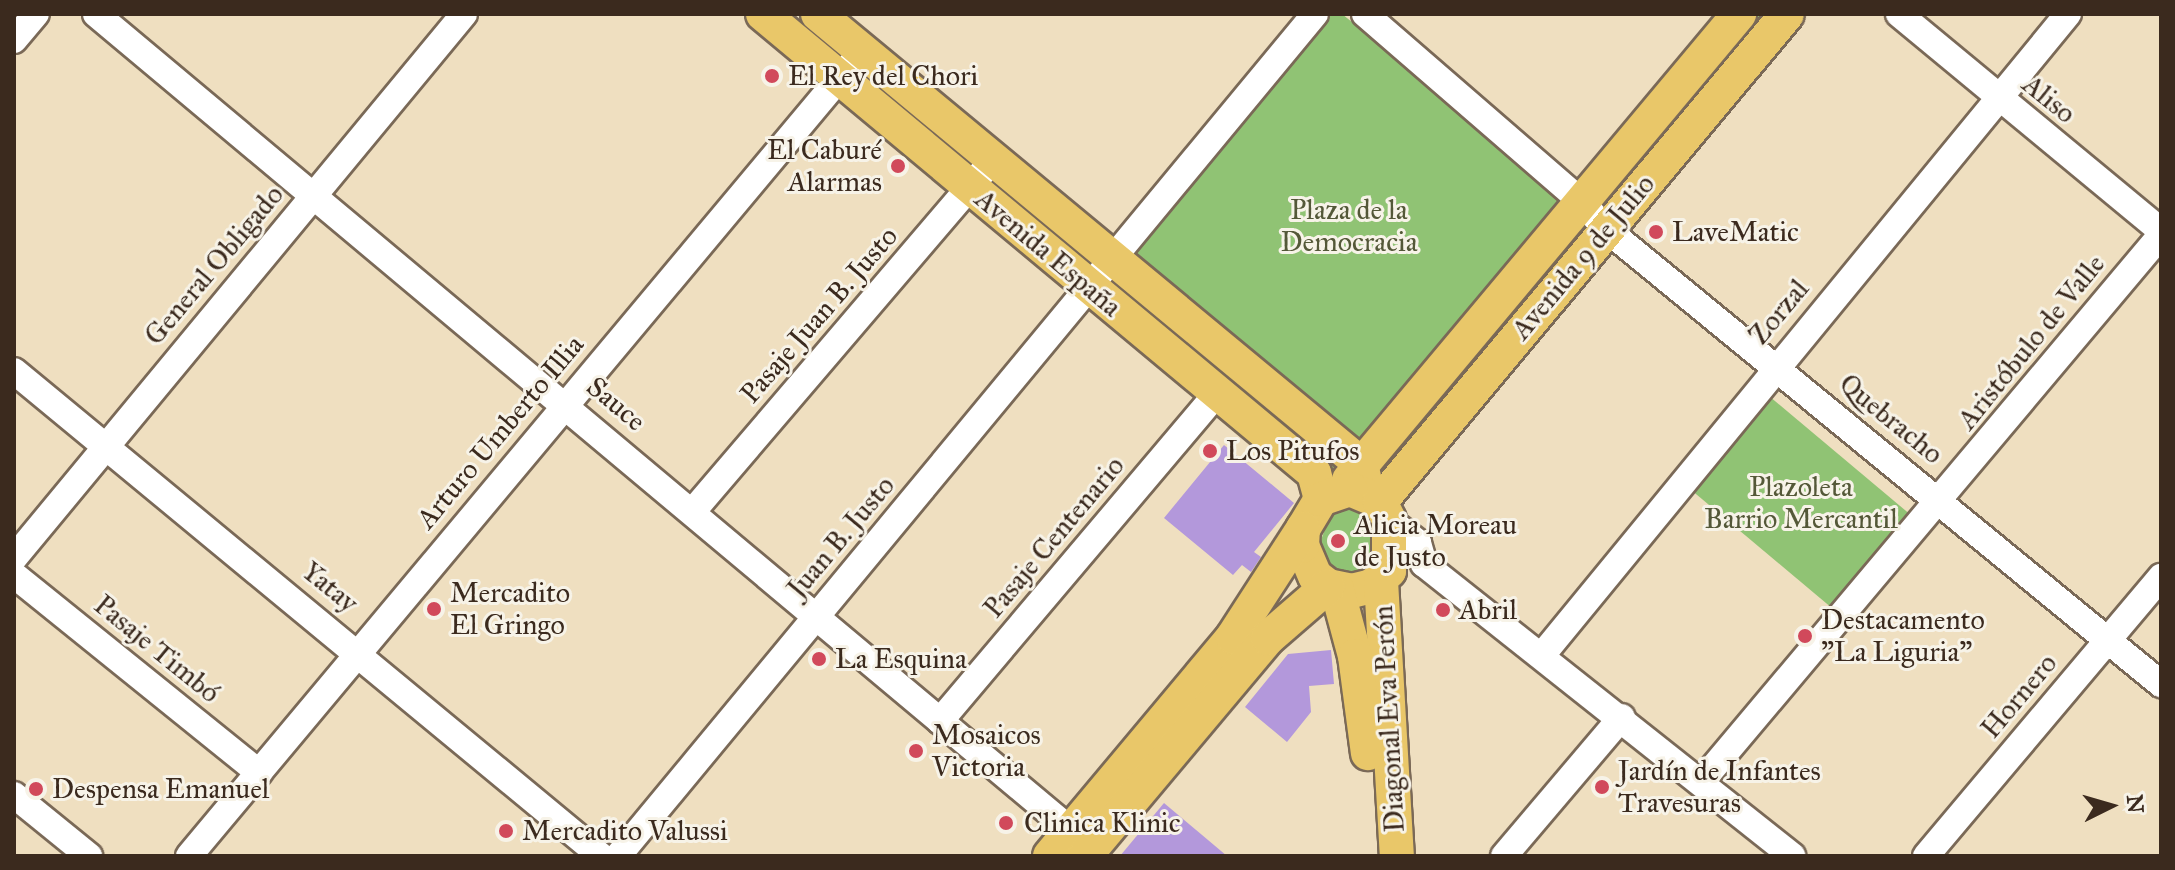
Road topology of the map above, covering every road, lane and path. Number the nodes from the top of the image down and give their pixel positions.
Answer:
1 (36, 14) edge
2 (96, 14) edge
3 (464, 14) edge
4 (763, 14) edge
5 (818, 14) edge
6 (1315, 14) edge
7 (1365, 14) edge
8 (1739, 14) edge
9 (1787, 14) edge
10 (1899, 14) edge
11 (2068, 14) edge
12 (14, 40) edge
13 (862, 51) junction
14 (839, 78) junction
15 (1997, 99) junction
16 (992, 161) junction
17 (970, 188) junction
18 (312, 197) junction
19 (1583, 203) junction
20 (1606, 229) junction
21 (2161, 233) edge
22 (1114, 261) junction
23 (1091, 290) junction
24 (1775, 366) junction
25 (14, 371) edge
26 (1216, 394) junction
27 (565, 403) junction
28 (106, 446) junction
29 (1360, 495) junction
30 (1942, 501) junction
31 (693, 511) junction
32 (1303, 529) junction
33 (14, 558) edge
34 (1424, 564) junction
35 (14, 575) edge
36 (1385, 576) junction
37 (2161, 577) edge
38 (1333, 587) junction
39 (817, 615) junction
40 (2109, 639) junction
41 (360, 652) junction
42 (1543, 654) junction
43 (2161, 684) edge
44 (1622, 717) junction
45 (940, 721) junction
46 (259, 773) junction
47 (1701, 782) junction
48 (14, 795) edge
49 (1074, 848) edge
50 (89, 856) edge
51 (189, 856) edge
52 (601, 856) edge
53 (618, 856) edge
54 (1375, 856) edge
55 (1397, 856) edge
56 (1504, 856) edge
57 (1792, 856) edge
58 (1926, 856) edge

1 - 12 street
2 - 18 street, Sauce
3 - 18 street, General Obligado
4 - 14 main road, Avenida España
5 - 13 main road, Avenida España
6 - 22 street, Juan B. Justo
7 - 19 street, Quebracho
8 - 19 main road, Avenida 9 de Julio
9 - 20 main road, Avenida 9 de Julio
10 - 15 street, Aliso
11 - 15 street, Zorzal
13 - 14 street, Arturo Umberto Illia
13 - 16 main road, Avenida España
14 - 17 main road, Avenida España
14 - 27 street, Arturo Umberto Illia
15 - 21 street, Aliso
15 - 24 street, Zorzal
16 - 17 street, Pasaje Juan B. Justo
16 - 22 main road, Avenida España
17 - 23 main road, Avenida España
17 - 31 street, Pasaje Juan B. Justo
18 - 27 street, Sauce
18 - 28 street, General Obligado
19 - 20 street, Quebracho
19 - 29 main road, Avenida 9 de Julio
20 - 24 street, Quebracho
20 - 29 main road, Avenida 9 de Julio
21 - 30 street, Aristóbulo de Valle
22 - 23 street, Juan B. Justo
22 - 29 main road, Avenida España
23 - 26 main road, Avenida España
23 - 39 street, Juan B. Justo
24 - 30 street, Quebracho
24 - 42 street, Zorzal
25 - 28 street, Yatay
26 - 29 main road, Avenida España
26 - 45 street, Pasaje Centenario
27 - 31 street, Sauce
27 - 41 street, Arturo Umberto Illia
28 - 33 street, General Obligado
28 - 41 street, Yatay
29 - 32 main road
29 - 34 street
29 - 36 main road, Diagonal Eva Perón
30 - 40 street, Quebracho
30 - 47 street, Aristóbulo de Valle
31 - 39 street, Sauce
32 - 38 main road
32 - 49 main road
34 - 36 street
34 - 42 street
35 - 46 street, Pasaje Timbó
36 - 38 main road
36 - 55 main road, Diagonal Eva Perón
37 - 40 street, Hornero
38 - 49 main road
38 - 54 main road, Diagonal Eva Perón
39 - 45 street, Sauce
39 - 53 street, Juan B. Justo
40 - 43 street, Quebracho
40 - 58 street, Hornero
41 - 46 street, Arturo Umberto Illia
41 - 52 street, Yatay
42 - 44 street
44 - 47 street
44 - 56 street
45 - 49 street, Sauce
46 - 51 street, Arturo Umberto Illia
47 - 57 street
48 - 50 street

